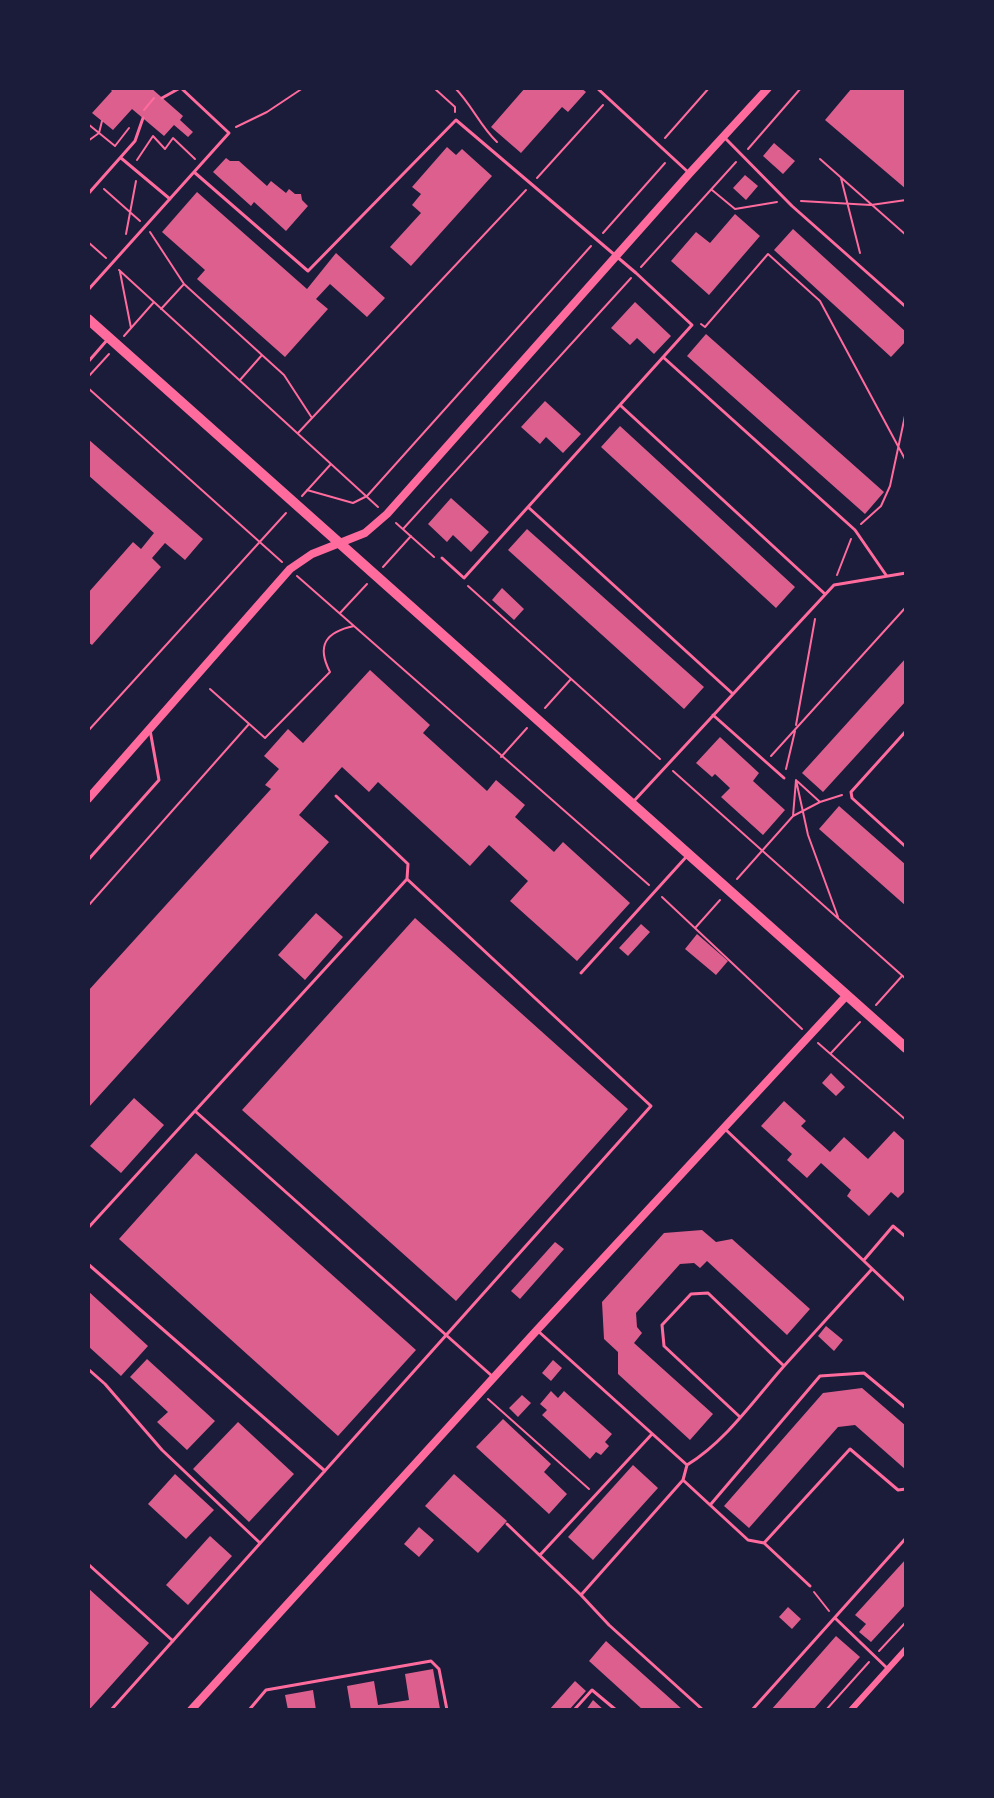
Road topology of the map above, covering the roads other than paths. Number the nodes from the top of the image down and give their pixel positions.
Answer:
1 (180, 88) edge
2 (597, 88) edge
3 (768, 88) edge
4 (162, 98) dead end
5 (142, 115) road end
6 (724, 137) junction
7 (120, 157) junction
8 (194, 172) junction
9 (689, 174) junction
10 (88, 194) edge
11 (170, 199) junction
12 (616, 257) junction
13 (88, 290) edge
14 (906, 307) edge
15 (88, 319) edge
16 (110, 338) junction
17 (663, 357) junction
18 (88, 362) edge
19 (620, 405) junction
20 (528, 507) junction
21 (338, 542) junction
22 (441, 560) road end
23 (906, 573) edge
24 (886, 576) junction
25 (825, 594) junction
26 (733, 694) junction
27 (713, 716) junction
28 (150, 729) junction
29 (906, 731) edge
30 (784, 778) road end
31 (336, 796) dead end
32 (88, 799) edge
33 (632, 804) junction
34 (906, 847) edge
35 (688, 854) junction
36 (88, 860) edge
37 (407, 879) junction
38 (581, 974) dead end
39 (847, 995) junction
40 (906, 1048) edge
41 (195, 1111) junction
42 (725, 1130) junction
43 (88, 1228) edge
44 (906, 1237) edge
45 (864, 1260) junction
46 (88, 1264) edge
47 (873, 1269) junction
48 (906, 1301) edge
49 (537, 1330) junction
50 (446, 1335) junction
51 (784, 1365) junction
52 (88, 1369) edge
53 (494, 1377) junction
54 (906, 1408) edge
55 (740, 1417) junction
56 (652, 1434) junction
57 (687, 1465) junction
58 (325, 1471) junction
59 (683, 1480) junction
60 (906, 1489) edge
61 (711, 1504) junction
62 (507, 1524) dead end
63 (906, 1538) edge
64 (260, 1543) junction
65 (764, 1543) junction
66 (540, 1555) junction
67 (88, 1564) edge
68 (810, 1586) road end
69 (581, 1595) junction
70 (835, 1617) junction
71 (173, 1641) junction
72 (906, 1649) edge
73 (888, 1669) junction
74 (192, 1709) edge
75 (111, 1710) edge
76 (249, 1710) edge
77 (447, 1710) edge
78 (574, 1710) edge
79 (616, 1710) edge
80 (704, 1710) edge
81 (752, 1710) edge
82 (851, 1710) edge

1 - 4 lane
1 - 8 lane
2 - 9 lane
3 - 6 street
5 - 7 lane
6 - 9 street
6 - 14 lane
7 - 10 lane
7 - 11 lane
8 - 11 lane
8 - 12 lane
9 - 12 street
11 - 13 lane
12 - 17 lane
12 - 21 street
15 - 16 main road
16 - 18 lane
16 - 21 main road
17 - 19 lane
17 - 24 lane
19 - 20 lane
19 - 25 lane
20 - 22 lane
20 - 26 lane
21 - 28 street
21 - 33 main road
23 - 24 lane
24 - 25 lane
25 - 26 lane
26 - 27 lane
27 - 30 lane
27 - 33 lane
28 - 32 street
28 - 36 lane
29 - 34 lane
31 - 37 lane
33 - 35 main road
35 - 38 lane
35 - 39 main road
37 - 41 lane
37 - 50 lane
39 - 40 main road
39 - 42 street
41 - 43 lane
41 - 50 lane
42 - 45 lane
42 - 49 street
44 - 45 lane
45 - 47 lane
46 - 58 lane
47 - 48 lane
47 - 51 lane
49 - 53 street
49 - 56 lane
50 - 53 lane
50 - 58 lane
51 - 55 lane
51 - 55 lane
52 - 64 lane
53 - 74 street
54 - 61 lane
55 - 57 lane
56 - 57 lane
56 - 66 lane
57 - 59 lane
58 - 64 lane
59 - 61 lane
59 - 69 lane
60 - 65 lane
61 - 65 lane
62 - 66 lane
63 - 70 lane
64 - 71 lane
65 - 68 lane
66 - 69 lane
67 - 71 lane
69 - 80 lane
70 - 73 lane
70 - 81 lane
71 - 75 lane
72 - 73 street
73 - 82 street
76 - 77 lane
78 - 79 lane

